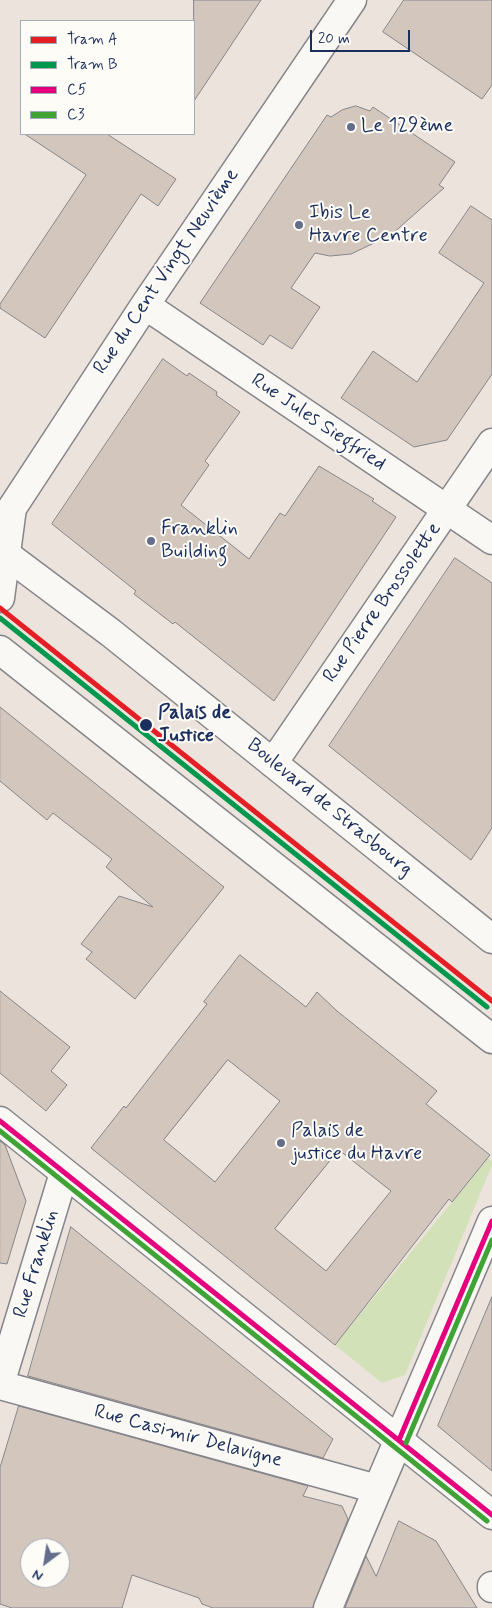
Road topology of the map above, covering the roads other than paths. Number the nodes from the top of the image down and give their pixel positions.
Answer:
1 (352, 0) edge
2 (145, 305) junction
3 (492, 443) edge
4 (447, 510) junction
5 (492, 540) edge
6 (3, 552) edge
7 (0, 598) edge
8 (0, 650) edge
9 (273, 763) junction
10 (492, 939) edge
11 (492, 1039) edge
12 (0, 1121) edge
13 (64, 1173) junction
14 (492, 1221) edge
15 (0, 1385) edge
16 (399, 1440) junction
17 (377, 1489) junction
18 (492, 1515) edge
19 (328, 1608) edge

1 - 2 street, Rue du Cent Vingt Neuvième
2 - 4 street, Rue Jules Siegfried
2 - 6 street, Rue du Cent Vingt Neuvième
3 - 4 street, Rue Pierre Brossolette
4 - 5 street, Rue Jules Siegfried
4 - 9 street, Rue Pierre Brossolette
6 - 7 street, Rue du Cent Vingt Neuvième
6 - 9 street, Boulevard de Strasbourg
8 - 11 street
9 - 10 street, Boulevard de Strasbourg
12 - 13 street
13 - 15 street, Rue Franklin
13 - 16 street
14 - 16 street
15 - 17 street, Rue Casimir Delavigne
16 - 17 street
16 - 18 street
17 - 19 street

